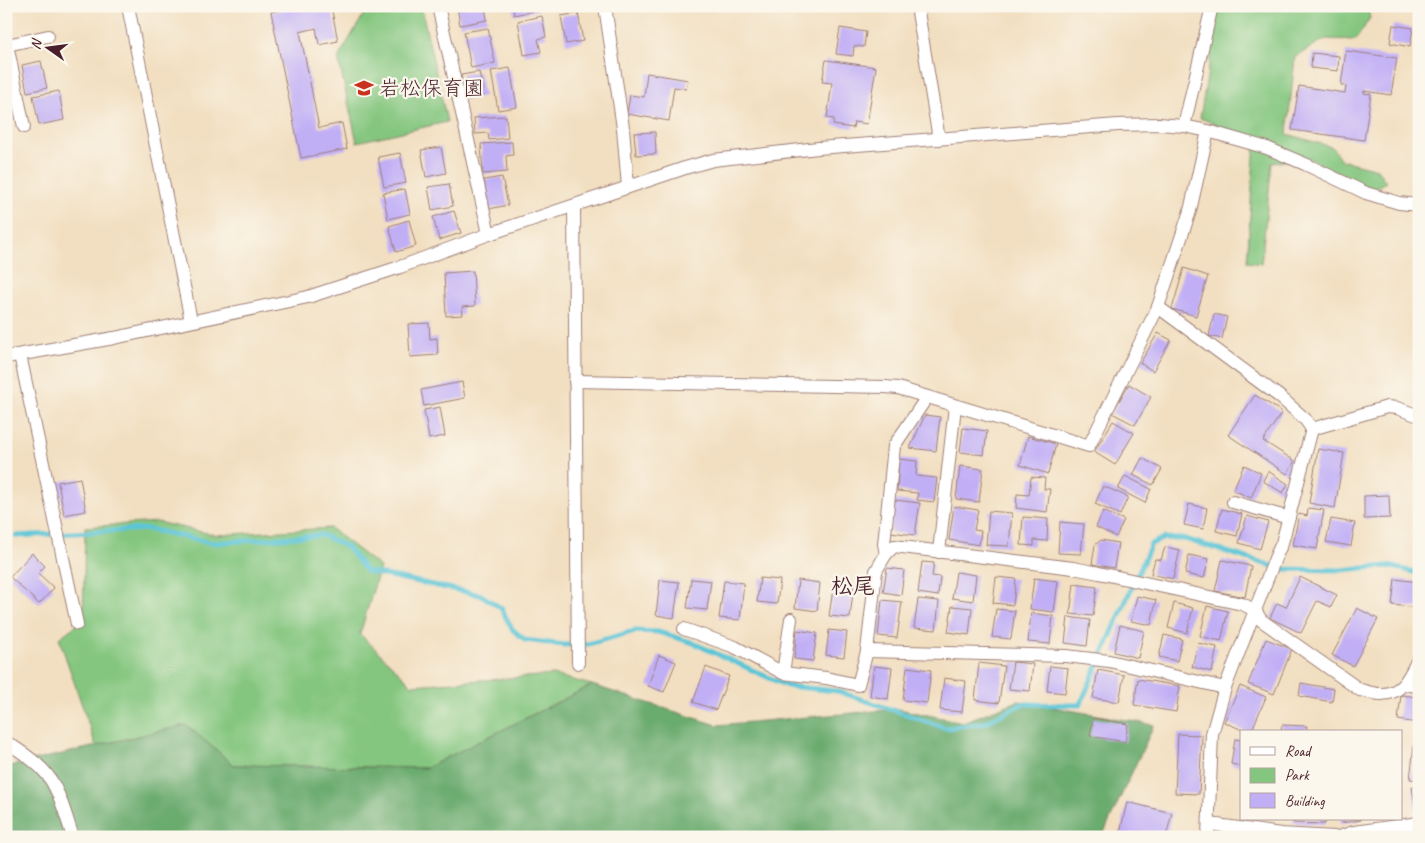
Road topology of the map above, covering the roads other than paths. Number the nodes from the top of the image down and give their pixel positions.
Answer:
1 (128, 6) edge
2 (438, 6) edge
3 (605, 6) edge
4 (917, 6) edge
5 (1212, 6) edge
6 (48, 36) dead end
7 (7, 42) edge
8 (8, 60) edge
9 (1184, 126) junction
10 (24, 127) dead end
11 (1208, 130) junction
12 (939, 139) junction
13 (628, 187) junction
14 (1419, 205) edge
15 (574, 206) junction
16 (489, 234) junction
17 (1158, 307) junction
18 (191, 321) junction
19 (20, 355) junction
20 (6, 357) edge
21 (575, 382) junction
22 (927, 397) junction
23 (955, 406) junction
24 (1419, 416) edge
25 (1312, 429) junction
26 (1233, 502) dead end
27 (1288, 518) junction
28 (939, 552) junction
29 (886, 554) junction
30 (1255, 610) junction
31 (791, 618) dead end
32 (77, 624) dead end
33 (684, 629) dead end
34 (867, 651) junction
35 (578, 657) dead end
36 (1419, 657) edge
37 (782, 673) junction
38 (1405, 684) junction
39 (1419, 687) edge
40 (1225, 688) junction
41 (6, 742) edge
42 (1419, 824) edge
43 (1209, 830) edge
44 (73, 837) edge
45 (1334, 837) edge
46 (1339, 837) edge

1 - 18 street
2 - 16 street
3 - 13 street
4 - 12 street
5 - 9 street
6 - 7 street
7 - 8 street
8 - 10 street
9 - 11 street
9 - 12 street
11 - 14 street
11 - 17 street
12 - 13 street
13 - 15 street
15 - 16 street
15 - 21 street
16 - 18 street
17 - 23 street
17 - 25 street
18 - 19 street
19 - 20 street
19 - 32 street
21 - 22 street
21 - 35 street
22 - 23 street
22 - 29 street
23 - 28 street
24 - 25 street
25 - 27 street
26 - 27 street
27 - 30 street
28 - 29 street
28 - 30 street
29 - 34 street
30 - 38 street
30 - 40 street
31 - 37 street
33 - 37 street
34 - 37 street
34 - 40 street
36 - 38 street
38 - 39 street
40 - 43 street
41 - 44 street
42 - 46 street
43 - 45 street

